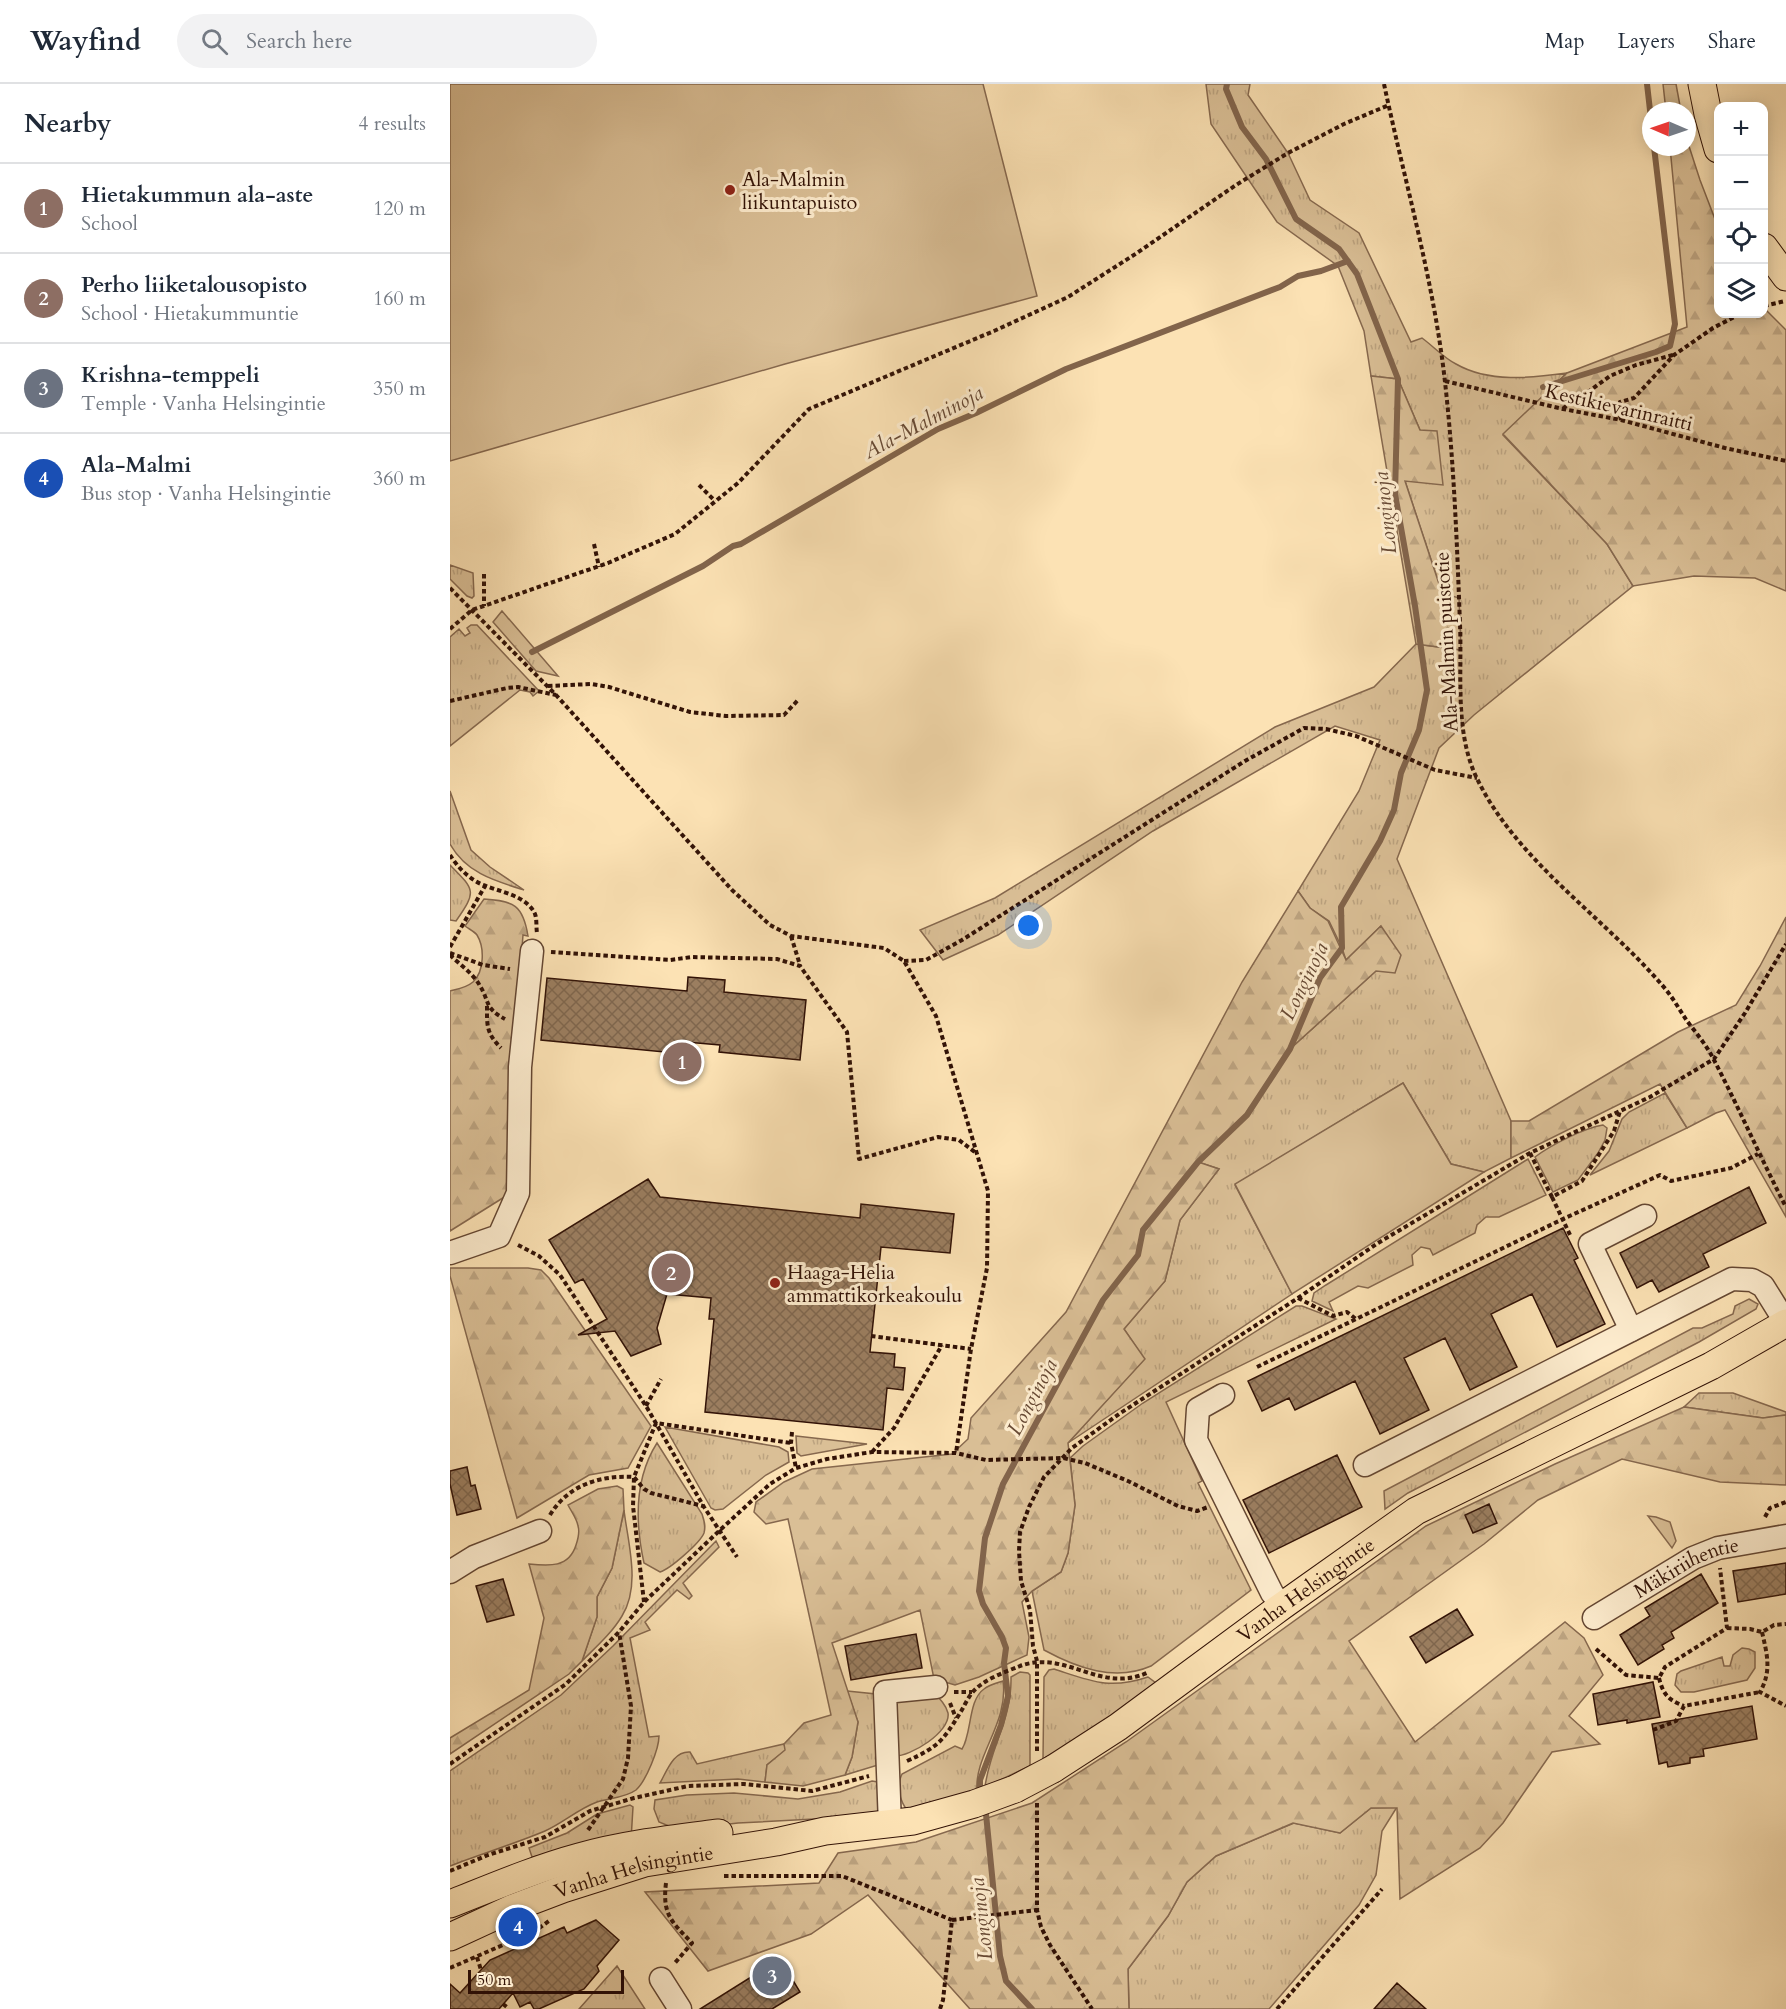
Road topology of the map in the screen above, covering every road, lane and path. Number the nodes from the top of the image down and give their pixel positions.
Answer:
1 (1384, 84) edge
2 (1702, 84) edge
3 (1389, 105) junction
4 (1714, 133) edge
5 (1768, 252) edge
6 (1786, 277) edge
7 (1786, 301) edge
8 (1768, 305) edge
9 (1732, 318) edge
10 (1674, 355) junction
11 (1445, 381) junction
12 (1563, 409) junction
13 (1621, 420) junction
14 (1786, 461) edge
15 (699, 485) dead end
16 (715, 501) junction
17 (594, 544) dead end
18 (599, 567) junction
19 (484, 574) dead end
20 (450, 588) edge
21 (484, 606) junction
22 (472, 610) junction
23 (450, 629) edge
24 (548, 687) junction
25 (556, 695) junction
26 (799, 699) dead end
27 (450, 701) edge
28 (1478, 778) junction
29 (450, 855) edge
30 (484, 886) junction
31 (791, 936) junction
32 (1786, 944) edge
33 (450, 947) edge
34 (450, 954) edge
35 (531, 960) junction
36 (904, 961) junction
37 (800, 966) junction
38 (487, 1005) junction
39 (523, 1035) junction
40 (1714, 1059) junction
41 (520, 1067) junction
42 (1620, 1111) junction
43 (1530, 1153) junction
44 (977, 1154) junction
45 (1758, 1154) junction
46 (1552, 1197) junction
47 (1786, 1207) edge
48 (1645, 1216) dead end
49 (1563, 1219) junction
50 (1568, 1229) dead end
51 (499, 1236) junction
52 (450, 1253) edge
53 (1298, 1298) junction
54 (1356, 1319) junction
55 (1786, 1323) edge
56 (1631, 1330) junction
57 (872, 1336) dead end
58 (942, 1346) junction
59 (971, 1349) junction
60 (1257, 1367) dead end
61 (661, 1379) dead end
62 (1223, 1395) dead end
63 (646, 1406) junction
64 (656, 1423) junction
65 (792, 1432) dead end
66 (791, 1443) junction
67 (872, 1452) junction
68 (956, 1453) junction
69 (1063, 1458) junction
70 (1365, 1465) dead end
71 (796, 1468) junction
72 (634, 1477) junction
73 (1227, 1502) junction
74 (1786, 1502) edge
75 (704, 1507) junction
76 (1765, 1517) dead end
77 (540, 1531) joint
78 (719, 1531) junction
79 (1786, 1536) edge
80 (1718, 1548) junction
81 (737, 1557) dead end
82 (450, 1572) edge
83 (644, 1602) junction
84 (1282, 1606) junction
85 (1594, 1618) dead end
86 (1786, 1624) edge
87 (1727, 1628) junction
88 (619, 1632) junction
89 (1762, 1632) junction
90 (1596, 1649) dead end
91 (1037, 1661) junction
92 (1153, 1671) dead end
93 (1659, 1678) junction
94 (936, 1687) dead end
95 (1760, 1692) junction
96 (1684, 1706) junction
97 (1786, 1706) edge
98 (1653, 1730) dead end
99 (450, 1764) edge
100 (889, 1769) junction
101 (848, 1783) dead end
102 (606, 1806) junction
103 (890, 1825) junction
104 (825, 1831) junction
105 (450, 1870) edge
106 (712, 1876) dead end
107 (666, 1877) dead end
108 (1382, 1889) dead end
109 (450, 1904) edge
110 (1037, 1910) dead end
111 (553, 1919) dead end
112 (952, 1920) junction
113 (1041, 1927) dead end
114 (450, 1937) edge
115 (477, 1957) junction
116 (450, 1968) edge
117 (481, 1970) dead end
118 (661, 1979) joint
119 (503, 2004) dead end
120 (508, 2009) edge
121 (680, 2009) edge
122 (940, 2009) edge
123 (1092, 2009) edge
124 (1277, 2009) edge

1 - 3 path, Ala-Malmin puistotie
2 - 4 main road
3 - 11 path, Ala-Malmin puistotie
3 - 16 path
5 - 6 main road
7 - 8 path
9 - 10 path
10 - 12 path
10 - 13 path
11 - 12 path, Kestikievarinraitti
11 - 28 path, Ala-Malmin puistotie
12 - 13 path, Kestikievarinraitti
13 - 14 path, Kestikievarinraitti
15 - 16 path
16 - 18 path
17 - 18 path
18 - 21 path
19 - 21 path
20 - 22 path
21 - 22 path
22 - 23 path
22 - 24 path
24 - 25 path
24 - 26 path
25 - 27 path
25 - 31 path
28 - 36 path
28 - 40 path, Ala-Malmin puistotie
29 - 30 path
30 - 33 path
30 - 35 path
31 - 36 path
31 - 37 path
32 - 40 path
34 - 35 path
34 - 38 path
35 - 37 path
35 - 39 street
36 - 44 path
37 - 44 path
38 - 39 path
38 - 41 path
39 - 41 street
40 - 42 path
40 - 45 path, Ala-Malmin puistotie
41 - 51 street
42 - 43 path
42 - 46 path
43 - 46 path
43 - 53 path
44 - 59 path
45 - 47 path, Ala-Malmin puistotie
45 - 49 path
46 - 49 path
48 - 56 street
49 - 50 path
49 - 54 path
51 - 52 street
51 - 63 path
53 - 54 path
53 - 69 path
54 - 60 path
55 - 56 street
55 - 84 main road, Vanha Helsingintie
56 - 70 street
57 - 58 path
58 - 59 path
58 - 67 path
59 - 68 path
61 - 63 path
62 - 73 street
63 - 64 path
64 - 66 path
64 - 72 path
64 - 75 path
65 - 66 path
66 - 71 path
67 - 68 path
67 - 71 path
68 - 69 path
69 - 73 path
69 - 91 path
71 - 78 path
72 - 75 path
72 - 77 path
72 - 83 path
73 - 84 street
74 - 76 path
75 - 78 path
77 - 82 street
78 - 81 path
78 - 83 path
79 - 80 street, Mäkiriihentie
80 - 85 street, Mäkiriihentie
80 - 87 path
83 - 88 path
84 - 103 main road, Vanha Helsingintie, bridge
86 - 89 path
87 - 89 path
87 - 93 path
88 - 99 path
88 - 102 path
89 - 95 path
90 - 93 path
91 - 92 path
91 - 100 path
93 - 96 path
94 - 100 street
95 - 96 path
95 - 97 path
96 - 98 path
100 - 103 street
101 - 102 path
102 - 105 path
103 - 104 main road, Vanha Helsingintie
104 - 109 main road, Vanha Helsingintie
104 - 114 main road, Vanha Helsingintie
106 - 112 path
107 - 118 path
108 - 124 path
110 - 112 path
111 - 115 path
112 - 122 path
113 - 123 path
115 - 116 path
115 - 117 path
118 - 121 street
119 - 120 path

